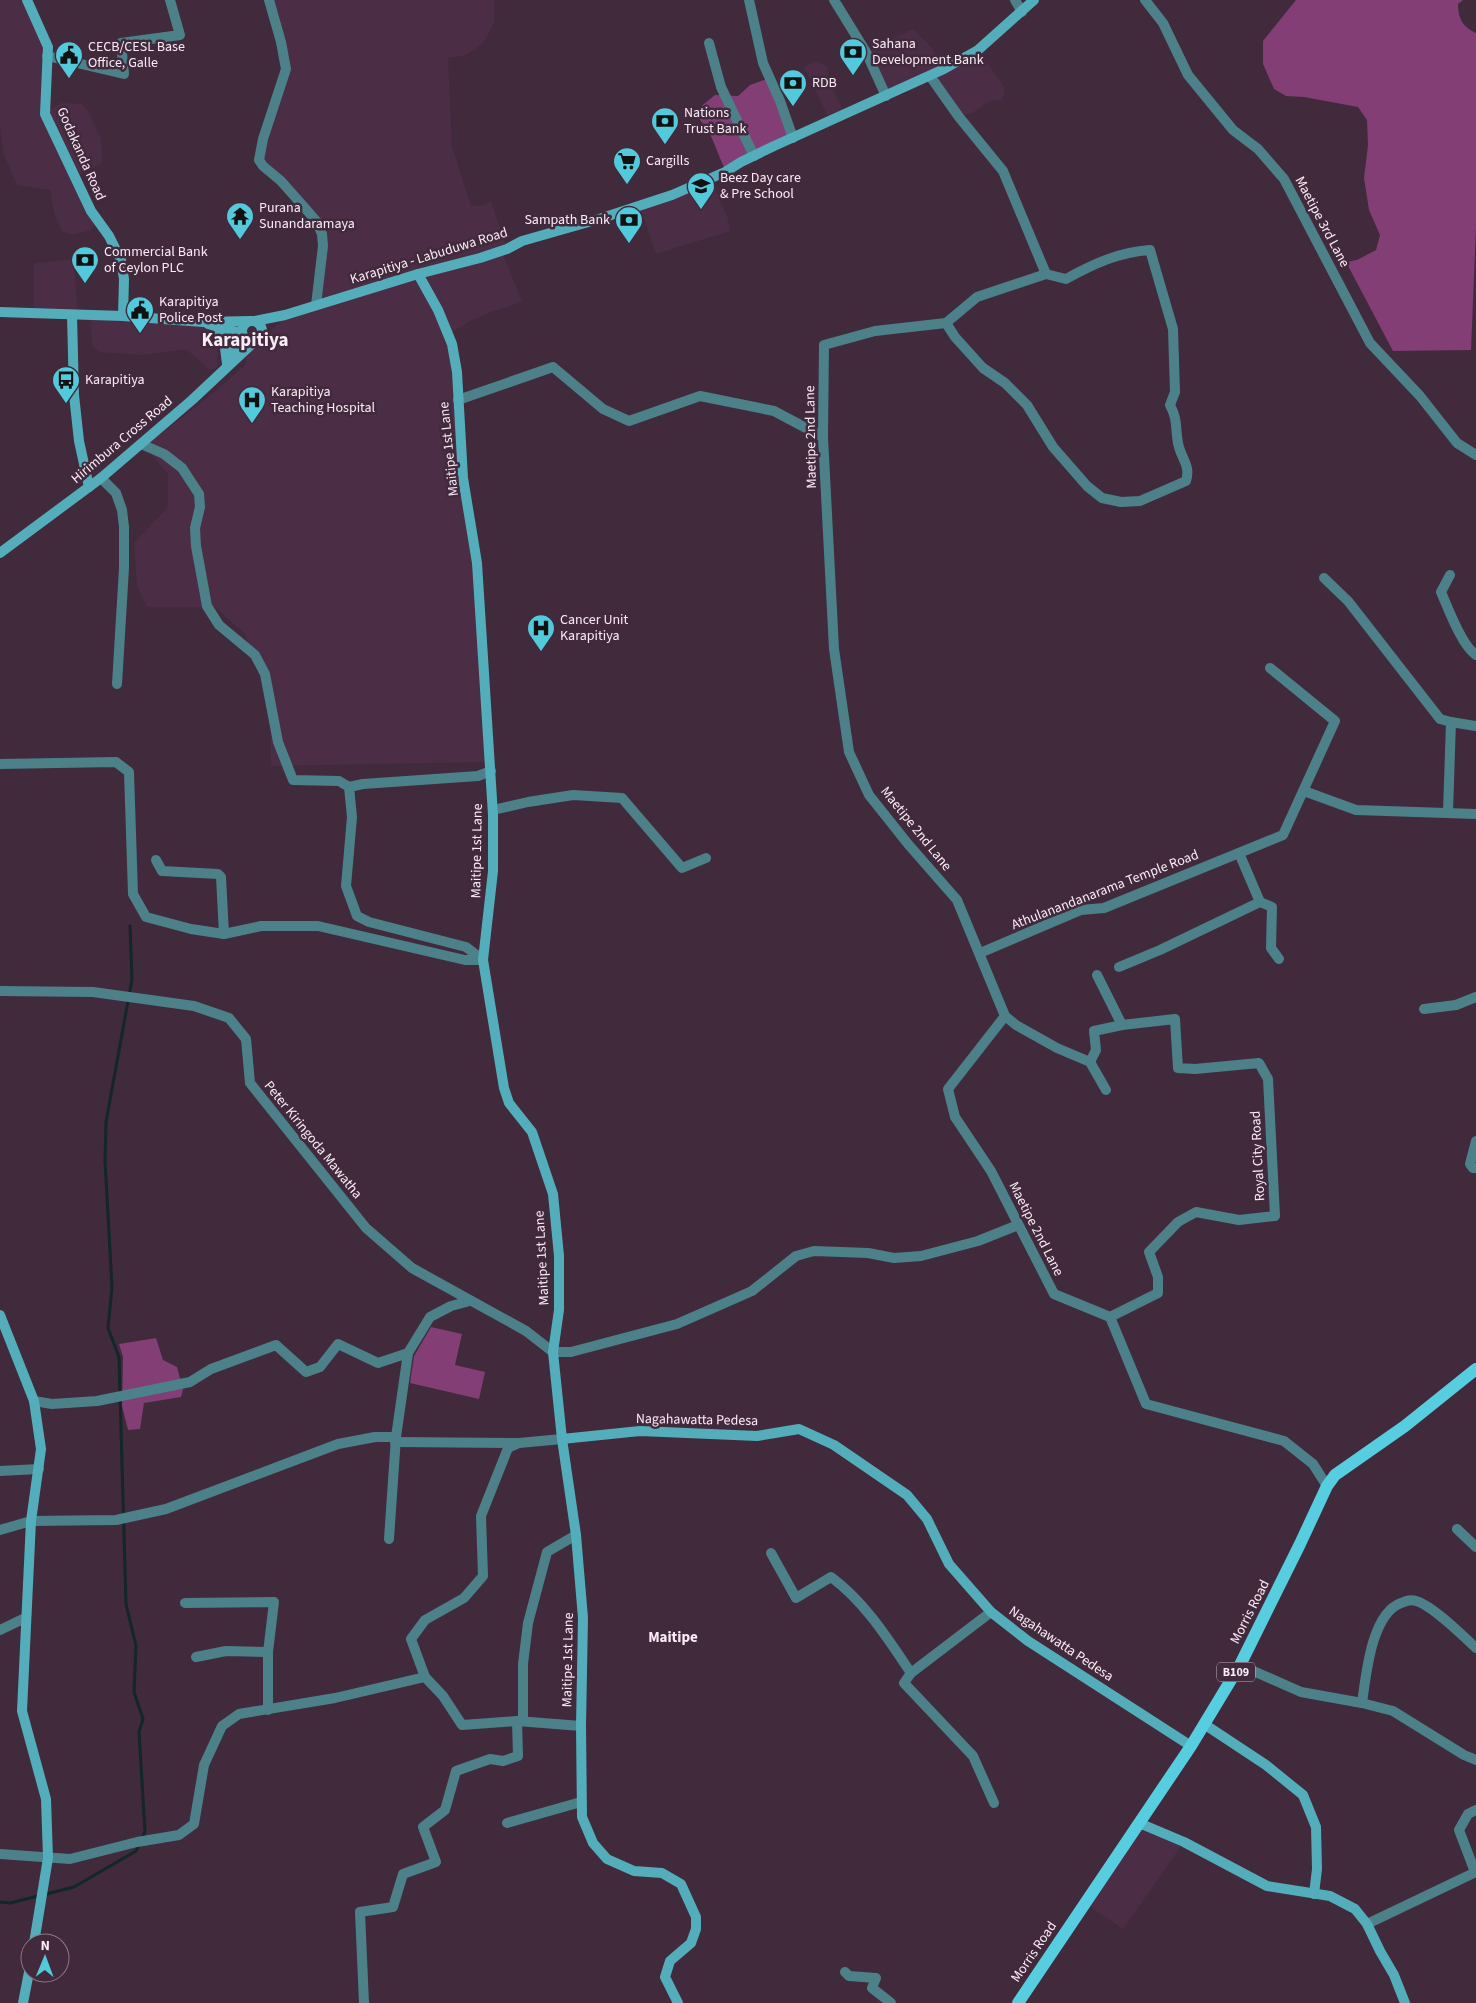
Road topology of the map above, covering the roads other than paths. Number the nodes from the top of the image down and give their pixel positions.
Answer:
1 (27, 0) edge
2 (170, 0) edge
3 (269, 0) edge
4 (749, 0) edge
5 (834, 0) edge
6 (1015, 0) edge
7 (1034, 0) edge
8 (1145, 0) edge
9 (1022, 12) junction
10 (709, 43) dead end
11 (47, 56) junction
12 (930, 76) junction
13 (886, 96) junction
14 (793, 138) junction
15 (754, 156) junction
16 (418, 274) junction
17 (1046, 274) junction
18 (316, 305) junction
19 (0, 312) edge
20 (72, 314) junction
21 (285, 315) junction
22 (123, 316) junction
23 (252, 321) junction
24 (202, 322) junction
25 (946, 323) junction
26 (215, 327) junction
27 (242, 334) junction
28 (258, 338) junction
29 (225, 367) junction
30 (458, 400) junction
31 (823, 436) junction
32 (141, 444) junction
33 (1476, 455) edge
34 (101, 478) junction
35 (89, 487) junction
36 (0, 553) edge
37 (1450, 575) dead end
38 (1324, 578) dead end
39 (1476, 655) edge
40 (1270, 668) dead end
41 (117, 684) dead end
42 (1452, 722) junction
43 (1476, 726) edge
44 (0, 764) edge
45 (490, 771) junction
46 (349, 787) junction
47 (1304, 791) junction
48 (493, 810) junction
49 (1448, 812) junction
50 (1476, 814) edge
51 (1239, 853) junction
52 (706, 858) dead end
53 (156, 860) dead end
54 (1260, 902) junction
55 (1052, 928) dead end
56 (224, 934) junction
57 (981, 955) junction
58 (1279, 959) dead end
59 (484, 960) junction
60 (1119, 967) dead end
61 (1097, 975) dead end
62 (0, 991) edge
63 (1476, 997) edge
64 (1424, 1009) dead end
65 (1006, 1016) junction
66 (1122, 1025) junction
67 (1090, 1062) junction
68 (1106, 1090) dead end
69 (1476, 1141) edge
70 (1476, 1168) edge
71 (1018, 1224) junction
72 (470, 1301) junction
73 (0, 1315) edge
74 (1110, 1317) junction
75 (553, 1352) junction
76 (408, 1353) junction
77 (1475, 1371) edge
78 (34, 1401) junction
79 (395, 1439) junction
80 (562, 1439) junction
81 (519, 1443) junction
82 (39, 1469) junction
83 (0, 1471) edge
84 (1327, 1486) junction
85 (30, 1521) junction
86 (1457, 1529) dead end
87 (0, 1530) edge
88 (576, 1535) junction
89 (389, 1539) dead end
90 (1476, 1548) edge
91 (772, 1553) dead end
92 (185, 1603) dead end
93 (991, 1612) junction
94 (25, 1618) junction
95 (0, 1630) edge
96 (1476, 1648) edge
97 (268, 1652) junction
98 (196, 1658) dead end
99 (1240, 1665) junction
100 (910, 1673) junction
101 (425, 1677) junction
102 (1362, 1703) junction
103 (268, 1710) junction
104 (520, 1721) junction
105 (1204, 1724) junction
106 (581, 1726) junction
107 (1191, 1746) junction
108 (1476, 1760) edge
109 (581, 1802) junction
110 (994, 1803) dead end
111 (1476, 1810) edge
112 (507, 1823) dead end
113 (1138, 1823) junction
114 (0, 1854) edge
115 (48, 1858) junction
116 (1476, 1872) edge
117 (1314, 1894) junction
118 (1367, 1924) junction
119 (35, 1933) edge
120 (845, 1972) dead end
121 (26, 1983) edge
122 (22, 2003) edge
123 (364, 2003) edge
124 (678, 2003) edge
125 (890, 2003) edge
126 (1018, 2003) edge
127 (1405, 2003) edge

1 - 11 street, Godakanda Road
2 - 11 street
3 - 18 street
4 - 14 street
5 - 13 street
6 - 9 street
7 - 9 street, Karapitiya - Labuduwa Road
8 - 33 street, Maetipe 3rd Lane
9 - 12 street, Karapitiya - Labuduwa Road
10 - 15 street
11 - 22 street, Godakanda Road
12 - 13 street, Karapitiya - Labuduwa Road
12 - 17 street
13 - 14 street, Karapitiya - Labuduwa Road
14 - 15 street, Karapitiya - Labuduwa Road
15 - 16 street, Karapitiya - Labuduwa Road
16 - 18 street, Karapitiya - Labuduwa Road
16 - 30 street, Maitipe 1st Lane
17 - 25 street
17 - 25 street
18 - 21 street, Karapitiya - Labuduwa Road
19 - 20 street
20 - 22 street
20 - 35 street
21 - 23 street, Karapitiya - Labuduwa Road
21 - 28 street, Karapitiya - Labuduwa Road
22 - 24 street
23 - 24 street, Karapitiya - Labuduwa Road
23 - 27 street
23 - 28 street
24 - 26 street
25 - 31 street, Maetipe 2nd Lane
26 - 27 street
26 - 29 street
27 - 28 street
27 - 29 street
28 - 29 street, Hirimbura Cross Road
29 - 32 street, Hirimbura Cross Road
30 - 31 street
30 - 45 street, Maitipe 1st Lane
31 - 57 street, Maetipe 2nd Lane
32 - 34 street, Hirimbura Cross Road
32 - 46 street
34 - 35 street, Hirimbura Cross Road
34 - 41 street
35 - 36 street, Hirimbura Cross Road
37 - 39 street
38 - 42 street
40 - 47 street, Athulanandanarama Temple Road
42 - 43 street
42 - 49 street
44 - 56 street
45 - 46 street
45 - 48 street, Maitipe 1st Lane
46 - 59 street
47 - 49 street
47 - 51 street, Athulanandanarama Temple Road
48 - 52 street
48 - 59 street, Maitipe 1st Lane
49 - 50 street
51 - 54 street
51 - 57 street, Athulanandanarama Temple Road
53 - 56 street
54 - 58 street
54 - 60 street
55 - 57 street
56 - 59 street
57 - 65 street, Maetipe 2nd Lane
59 - 75 street, Maitipe 1st Lane
61 - 66 street
62 - 72 street, Peter Kiringoda Mawatha
63 - 64 street
65 - 67 street
65 - 71 street, Maetipe 2nd Lane
66 - 67 street
66 - 74 street, Royal City Road
67 - 68 street
69 - 70 street
71 - 74 street, Maetipe 2nd Lane
71 - 75 street
72 - 75 street, Peter Kiringoda Mawatha
72 - 76 street
73 - 78 street
74 - 84 street
75 - 80 street, Maitipe 1st Lane
76 - 78 street
76 - 79 street
77 - 84 main road, Morris Road / B109
78 - 82 street
79 - 81 street
79 - 85 street
79 - 89 street
80 - 81 street
80 - 88 street, Maitipe 1st Lane
80 - 93 street, Nagahawatta Pedesa
81 - 101 street
82 - 83 street
82 - 85 street
84 - 99 main road, Morris Road / B109
85 - 87 street
85 - 94 street
86 - 90 street
88 - 104 street
88 - 106 street, Maitipe 1st Lane
91 - 100 street
92 - 97 street
93 - 100 street
93 - 107 street, Nagahawatta Pedesa
94 - 95 street
94 - 115 street
96 - 102 street
97 - 98 street
97 - 103 street
99 - 102 street
99 - 105 main road, Morris Road / B109
100 - 110 street
101 - 103 street
101 - 104 street
102 - 108 street
103 - 115 street
104 - 106 street
104 - 123 street
105 - 107 main road, Morris Road / B109
105 - 117 street
106 - 109 street, Maitipe 1st Lane
107 - 113 main road, Morris Road / B109
109 - 112 street
109 - 124 street, Maitipe 1st Lane
111 - 116 street
113 - 117 street
113 - 126 main road, Morris Road / B109
114 - 115 street
115 - 119 street
116 - 118 street
117 - 118 street
118 - 127 street
120 - 125 street
121 - 122 street

